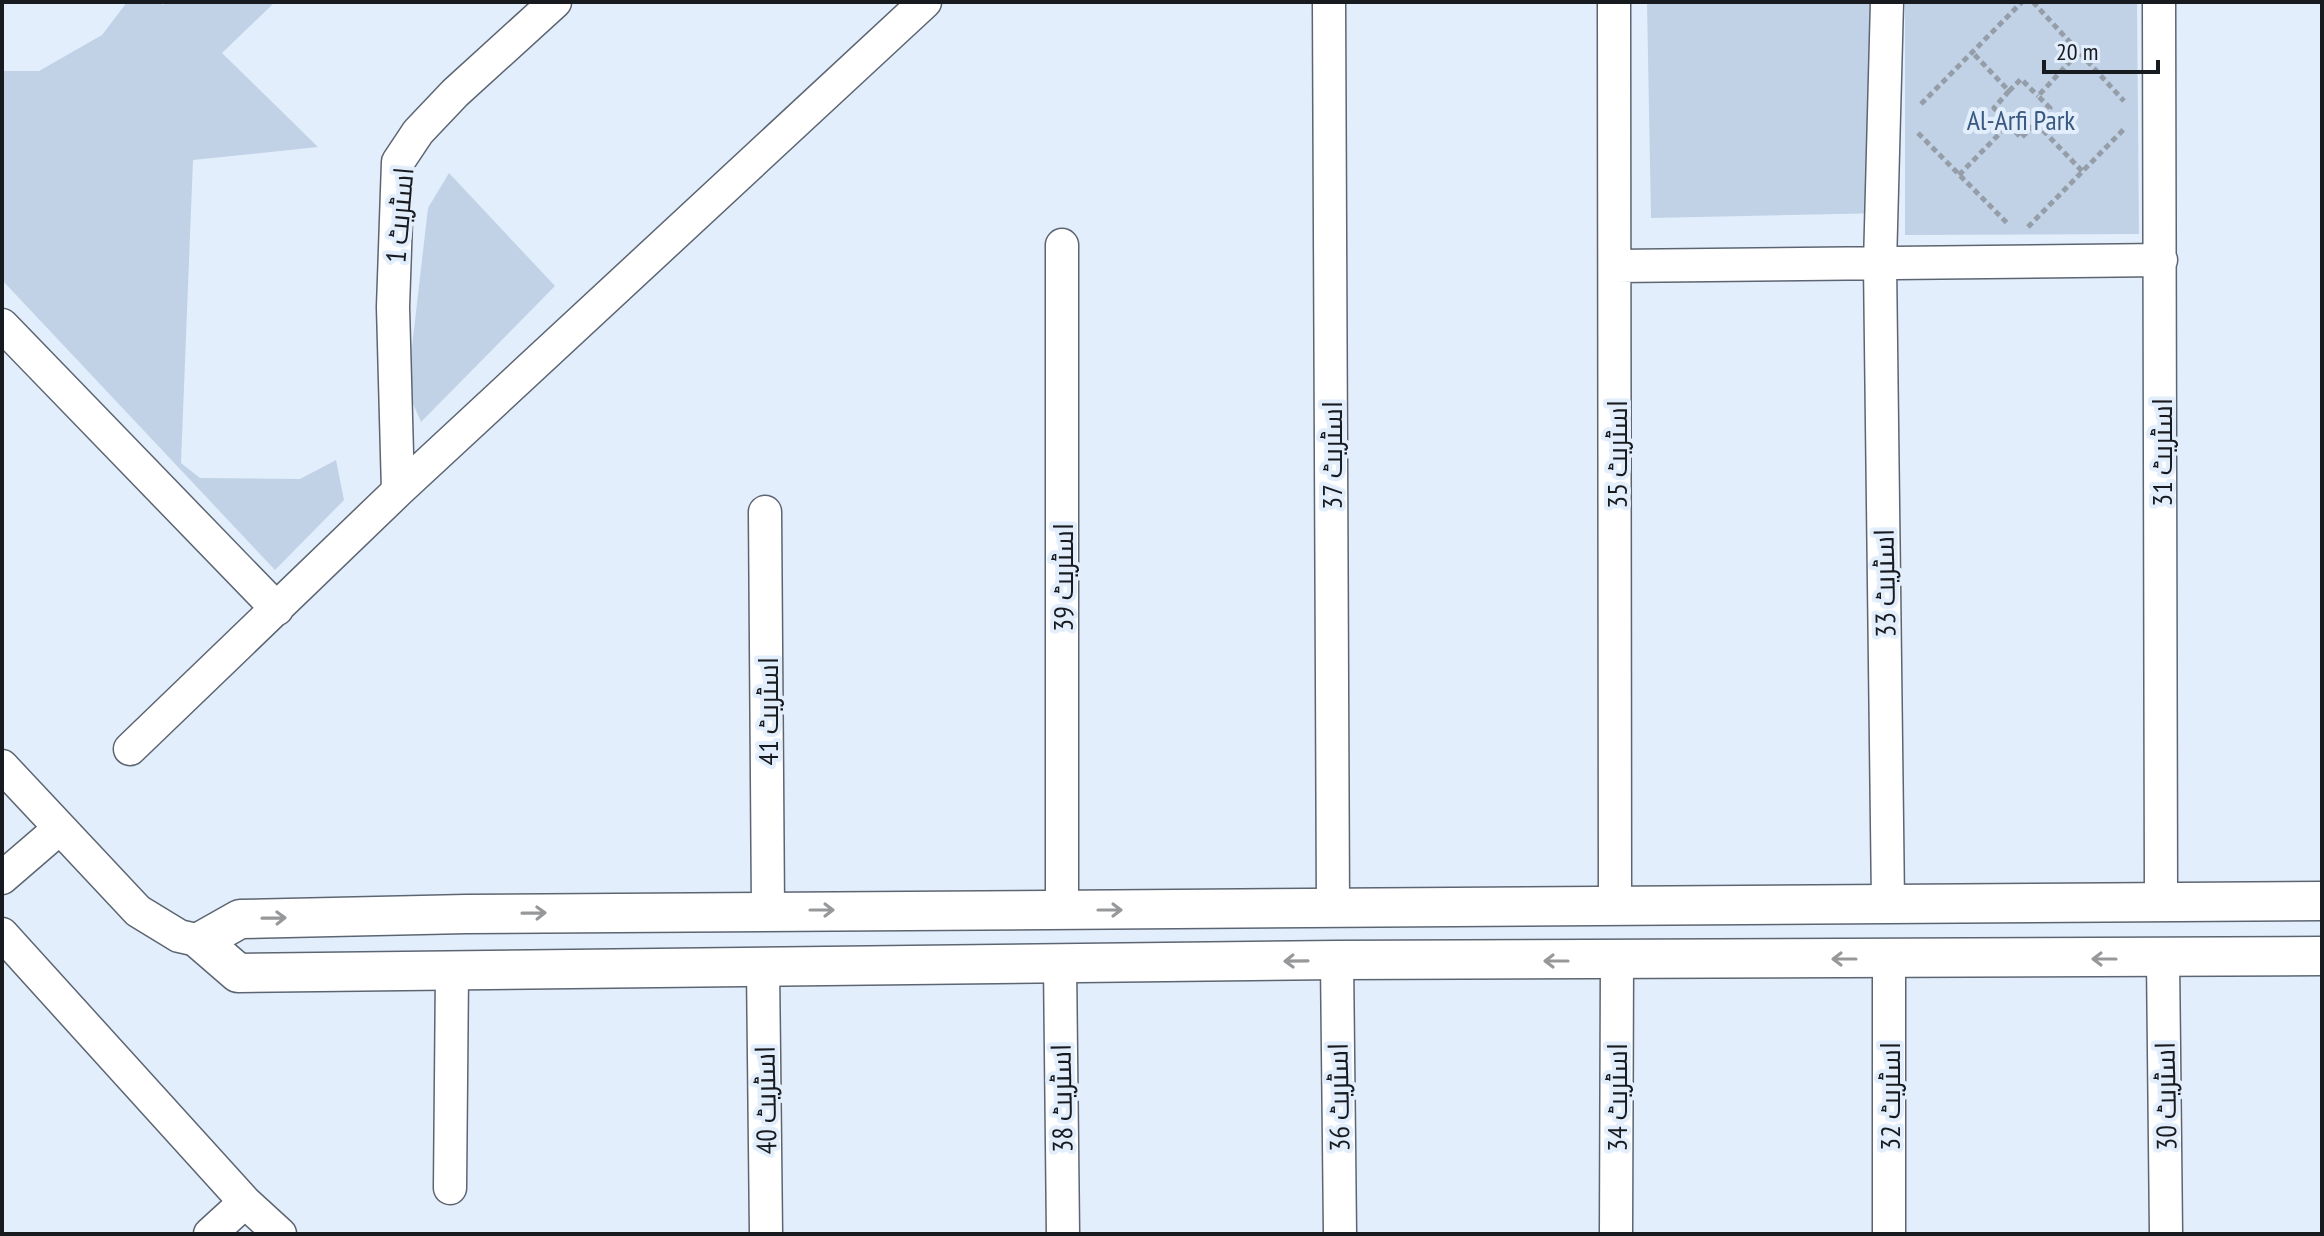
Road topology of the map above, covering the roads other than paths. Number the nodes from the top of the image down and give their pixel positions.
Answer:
1 (555, 2) edge
2 (925, 2) edge
3 (1329, 2) edge
4 (1614, 2) edge
5 (1887, 2) edge
6 (2159, 2) edge
7 (1062, 245) dead end
8 (2161, 260) junction
9 (1880, 264) junction
10 (1616, 266) junction
11 (2, 325) edge
12 (398, 491) junction
13 (765, 512) dead end
14 (277, 609) junction
15 (130, 749) dead end
16 (2, 766) edge
17 (60, 828) junction
18 (2, 878) edge
19 (2246, 901) junction
20 (2322, 901) edge
21 (2161, 902) junction
22 (1888, 903) junction
23 (1615, 907) junction
24 (1199, 909) junction
25 (1333, 909) junction
26 (768, 910) junction
27 (1062, 910) junction
28 (2, 934) edge
29 (201, 941) junction
30 (2322, 956) edge
31 (2245, 957) junction
32 (1889, 959) junction
33 (2163, 959) junction
34 (1337, 960) junction
35 (1617, 961) junction
36 (1060, 963) junction
37 (1196, 964) junction
38 (763, 967) junction
39 (452, 972) junction
40 (450, 1188) dead end
41 (245, 1202) junction
42 (210, 1234) edge
43 (280, 1234) edge
44 (766, 1234) edge
45 (1063, 1234) edge
46 (1340, 1234) edge
47 (1616, 1234) edge
48 (1889, 1234) edge
49 (2166, 1234) edge

1 - 12 street, اسٹریٹ 1
2 - 12 street
3 - 25 street, اسٹریٹ 37
4 - 10 street, اسٹریٹ 35
5 - 9 street, اسٹریٹ 33
6 - 8 street, اسٹریٹ 31
7 - 27 street, اسٹریٹ 39
8 - 9 street
8 - 21 street, اسٹریٹ 31
9 - 10 street
9 - 22 street, اسٹریٹ 33
10 - 23 street, اسٹریٹ 35
11 - 14 street
12 - 14 street
13 - 26 street, اسٹریٹ 41
14 - 15 street
16 - 17 street
17 - 18 street
17 - 29 street
19 - 20 street
19 - 21 street
19 - 31 street
21 - 22 street
22 - 23 street
23 - 25 street
24 - 25 street
27 -> 24 street
24 - 37 street
26 -> 27 street
29 -> 26 street
28 - 41 street
29 - 39 street
30 - 31 street
31 - 33 street
33 -> 32 street
32 -> 35 street
32 - 48 street, اسٹریٹ 32
33 - 49 street, اسٹریٹ 30
35 -> 34 street
34 -> 37 street
34 - 46 street, اسٹریٹ 36
35 - 47 street, اسٹریٹ 34
36 - 37 street
36 - 38 street
36 - 45 street, اسٹریٹ 38
38 - 39 street
38 - 44 street, اسٹریٹ 40
39 - 40 street
41 - 42 street
41 - 43 street

